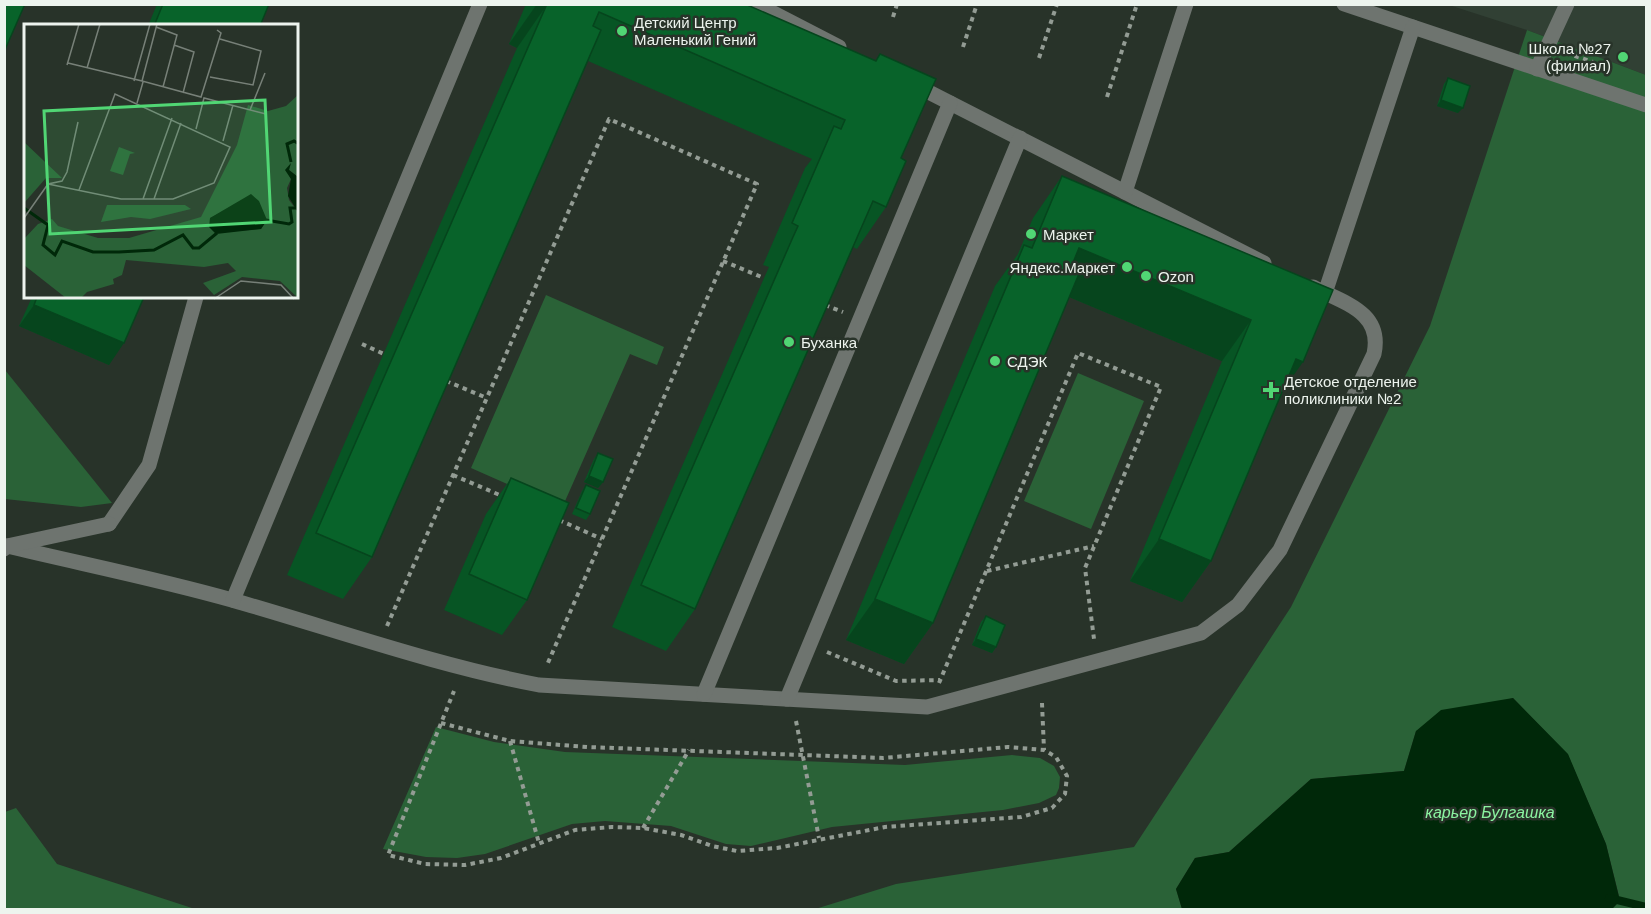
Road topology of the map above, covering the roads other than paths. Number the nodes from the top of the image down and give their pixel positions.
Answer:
1 (480, 4) edge
2 (756, 4) edge
3 (1186, 4) edge
4 (1344, 4) edge
5 (1567, 4) edge
6 (1413, 27) junction
7 (858, 56) edge
8 (1537, 69) junction
9 (899, 77) edge
10 (950, 103) junction
11 (1647, 105) edge
12 (1020, 138) junction
13 (1125, 192) junction
14 (1282, 272) edge
15 (1304, 283) edge
16 (1324, 293) junction
17 (196, 298) edge
18 (6, 548) edge
19 (233, 600) junction
20 (704, 694) junction
21 (787, 699) junction

1 - 19 street
2 - 7 street
3 - 13 street
4 - 6 street
5 - 8 street
6 - 8 street
6 - 16 street
8 - 11 street
9 - 10 street
10 - 12 street
10 - 20 street
12 - 13 street
12 - 21 street
13 - 14 street
15 - 16 street
16 - 21 street
17 - 18 street
18 - 19 street
19 - 20 street
20 - 21 street

